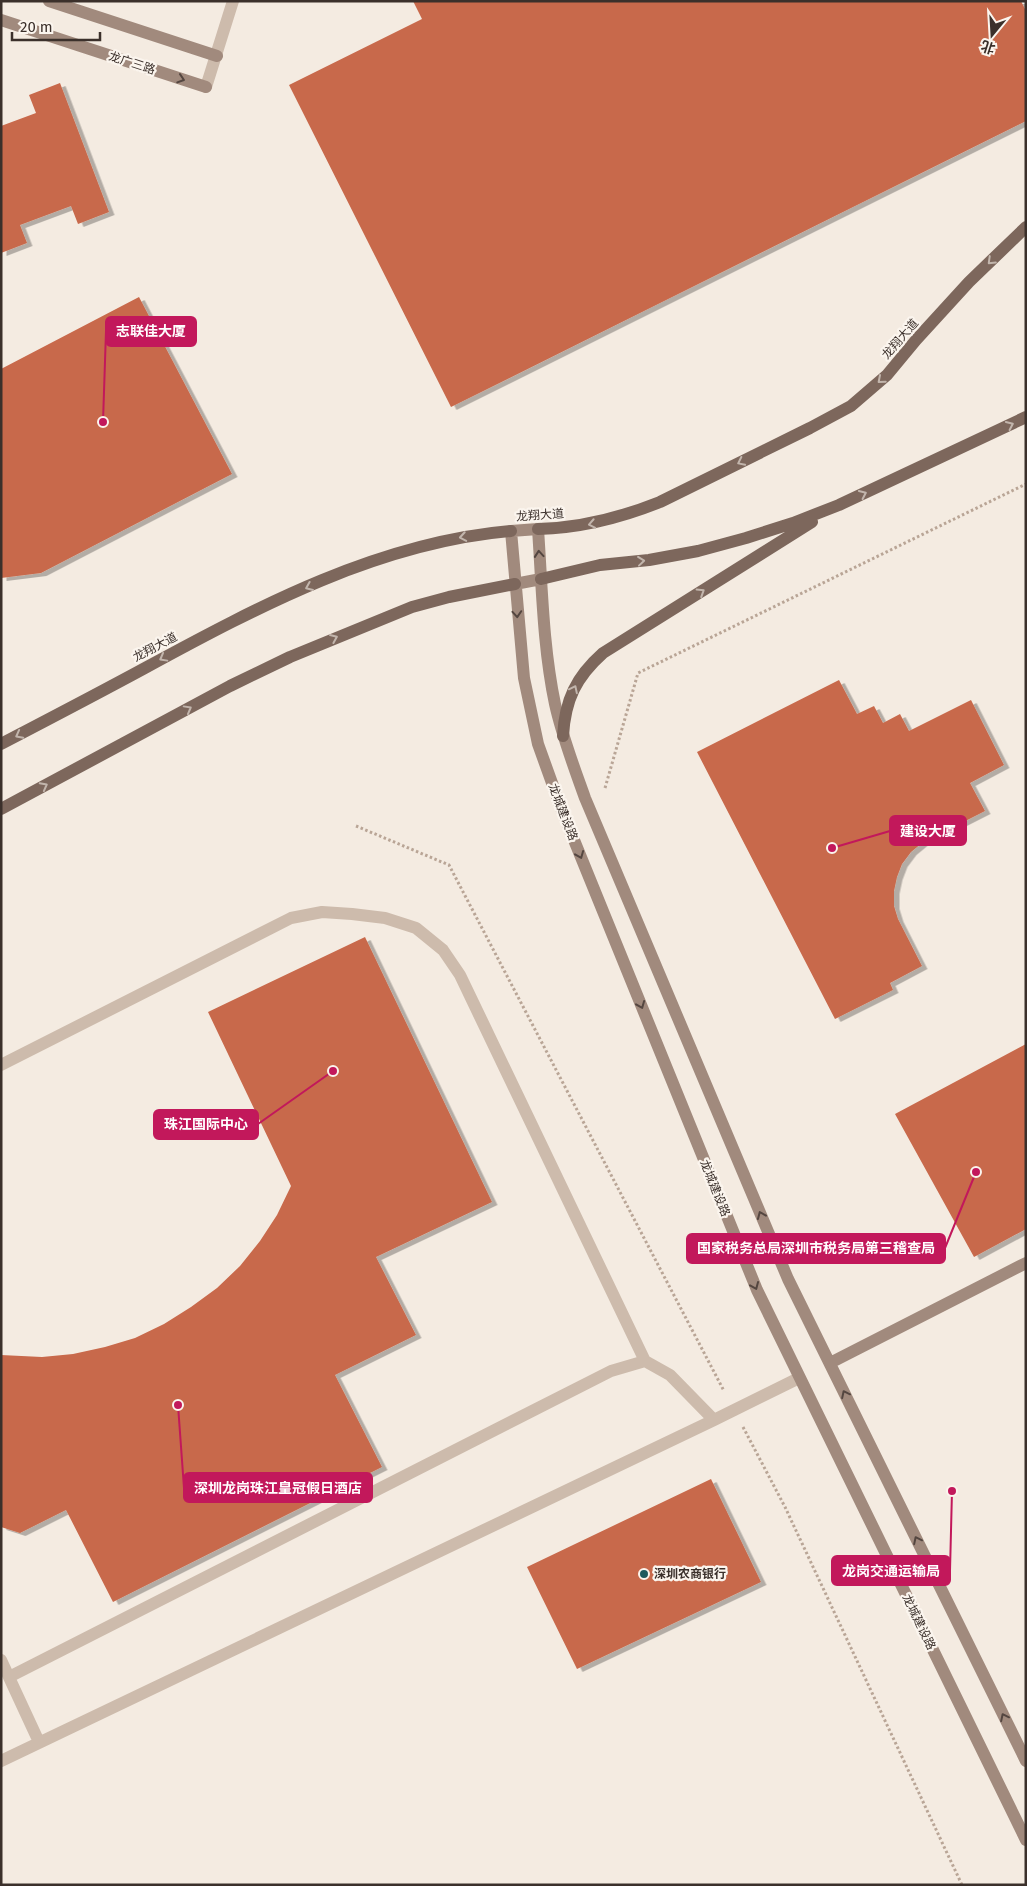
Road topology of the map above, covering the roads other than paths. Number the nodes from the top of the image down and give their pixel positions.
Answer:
1 (49, 1) edge
2 (233, 1) edge
3 (1, 20) edge
4 (216, 56) junction
5 (206, 88) joint
6 (1026, 227) edge
7 (1026, 417) edge
8 (840, 505) junction
9 (538, 529) junction
10 (511, 531) junction
11 (541, 578) junction
12 (515, 584) junction
13 (563, 736) junction
14 (1, 744) edge
15 (1, 808) edge
16 (1, 1064) edge
17 (1026, 1263) edge
18 (644, 1361) junction
19 (830, 1363) junction
20 (799, 1378) junction
21 (714, 1420) junction
22 (1, 1660) edge
23 (9, 1677) junction
24 (39, 1742) junction
25 (1, 1761) edge
26 (1026, 1761) edge
27 (1026, 1840) edge

1 - 4 main road
2 - 4 lane
3 -> 5 main road, 龙广三路
4 - 5 lane
6 -> 9 main road, 龙翔大道
8 -> 7 main road
11 -> 8 main road
13 -> 8 main road
9 - 10 main road, 龙翔大道
11 -> 9 main road, 龙城建设路
10 - 12 main road, 龙城建设路
10 -> 14 main road, 龙翔大道
11 - 12 main road
11 - 13 main road, 龙城建设路
15 -> 12 main road
12 -> 20 main road, 龙城建设路
19 -> 13 main road, 龙城建设路
16 - 18 lane
17 - 19 main road
18 - 21 lane
18 - 23 lane
26 -> 19 main road, 龙城建设路
20 - 21 lane
20 - 27 main road, 龙城建设路
21 - 24 lane
22 - 23 lane
23 - 24 lane
24 - 25 lane

